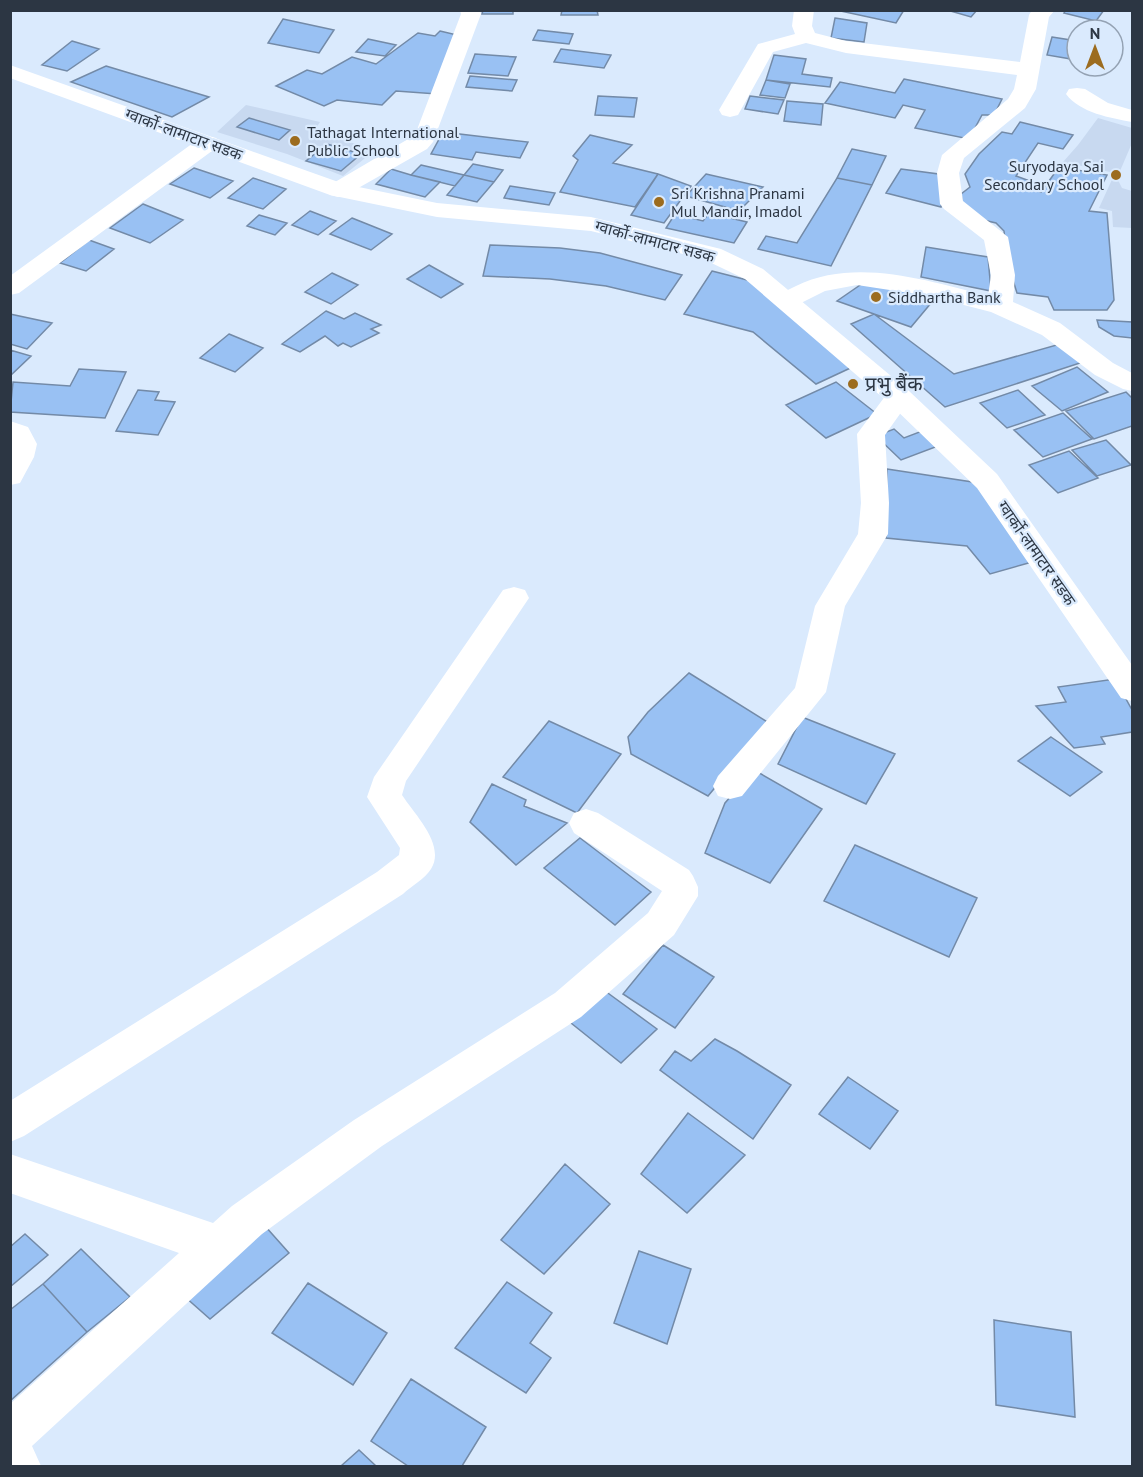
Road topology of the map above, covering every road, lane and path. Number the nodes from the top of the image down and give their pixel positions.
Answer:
1 (470, 10) edge
2 (804, 10) edge
3 (1045, 10) edge
4 (806, 37) junction
5 (1029, 70) junction
6 (10, 71) edge
7 (1077, 93) dead end
8 (730, 110) dead end
9 (1132, 116) edge
10 (208, 143) junction
11 (338, 190) junction
12 (10, 288) edge
13 (786, 301) junction
14 (1000, 306) junction
15 (1132, 383) edge
16 (899, 397) junction
17 (10, 430) edge
18 (10, 476) edge
19 (514, 598) dead end
20 (1132, 689) edge
21 (730, 786) dead end
22 (586, 823) dead end
23 (10, 1123) edge
24 (10, 1173) edge
25 (218, 1246) junction
26 (10, 1435) edge
27 (10, 1454) edge
28 (18, 1467) edge

1 - 11 street
2 - 4 street
3 - 5 street
4 - 5 street
4 - 8 street
5 - 14 street
6 - 10 street, ग्वार्को-लामाटार सडक
7 - 9 street
10 - 11 street, ग्वार्को-लामाटार सडक
10 - 12 street
11 - 13 street, ग्वार्को-लामाटार सडक
13 - 14 street
13 - 16 street, ग्वार्को-लामाटार सडक
14 - 15 street
16 - 20 street, ग्वार्को-लामाटार सडक
16 - 21 street
17 - 18 street
19 - 23 street
22 - 25 street
24 - 25 street
25 - 26 street
27 - 28 street

